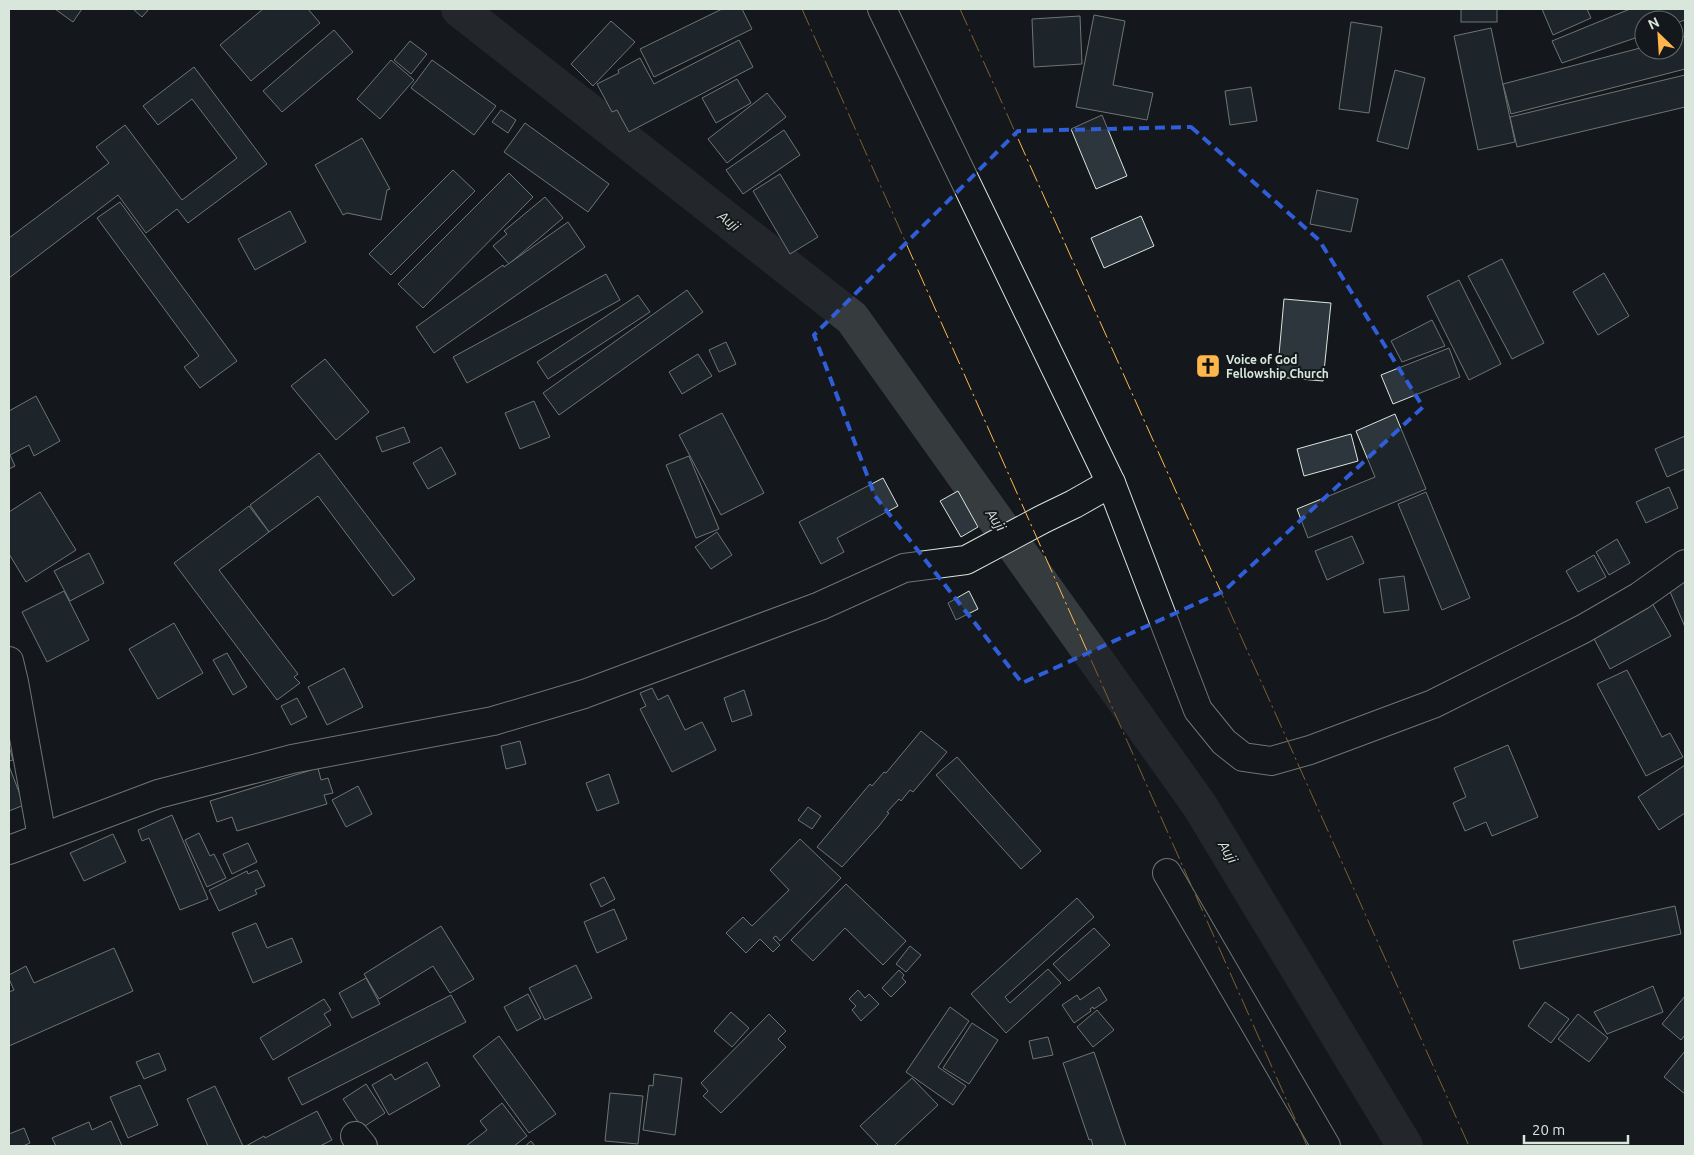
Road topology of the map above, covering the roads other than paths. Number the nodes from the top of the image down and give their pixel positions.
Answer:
1 (882, 9) edge
2 (1111, 482) junction
3 (1685, 564) edge
4 (9, 661) edge
5 (42, 837) junction
6 (9, 850) edge
7 (1167, 872) dead end
8 (1326, 1146) edge

1 - 2 street
2 - 3 street
2 - 5 street
4 - 5 street
5 - 6 street
7 - 8 street

